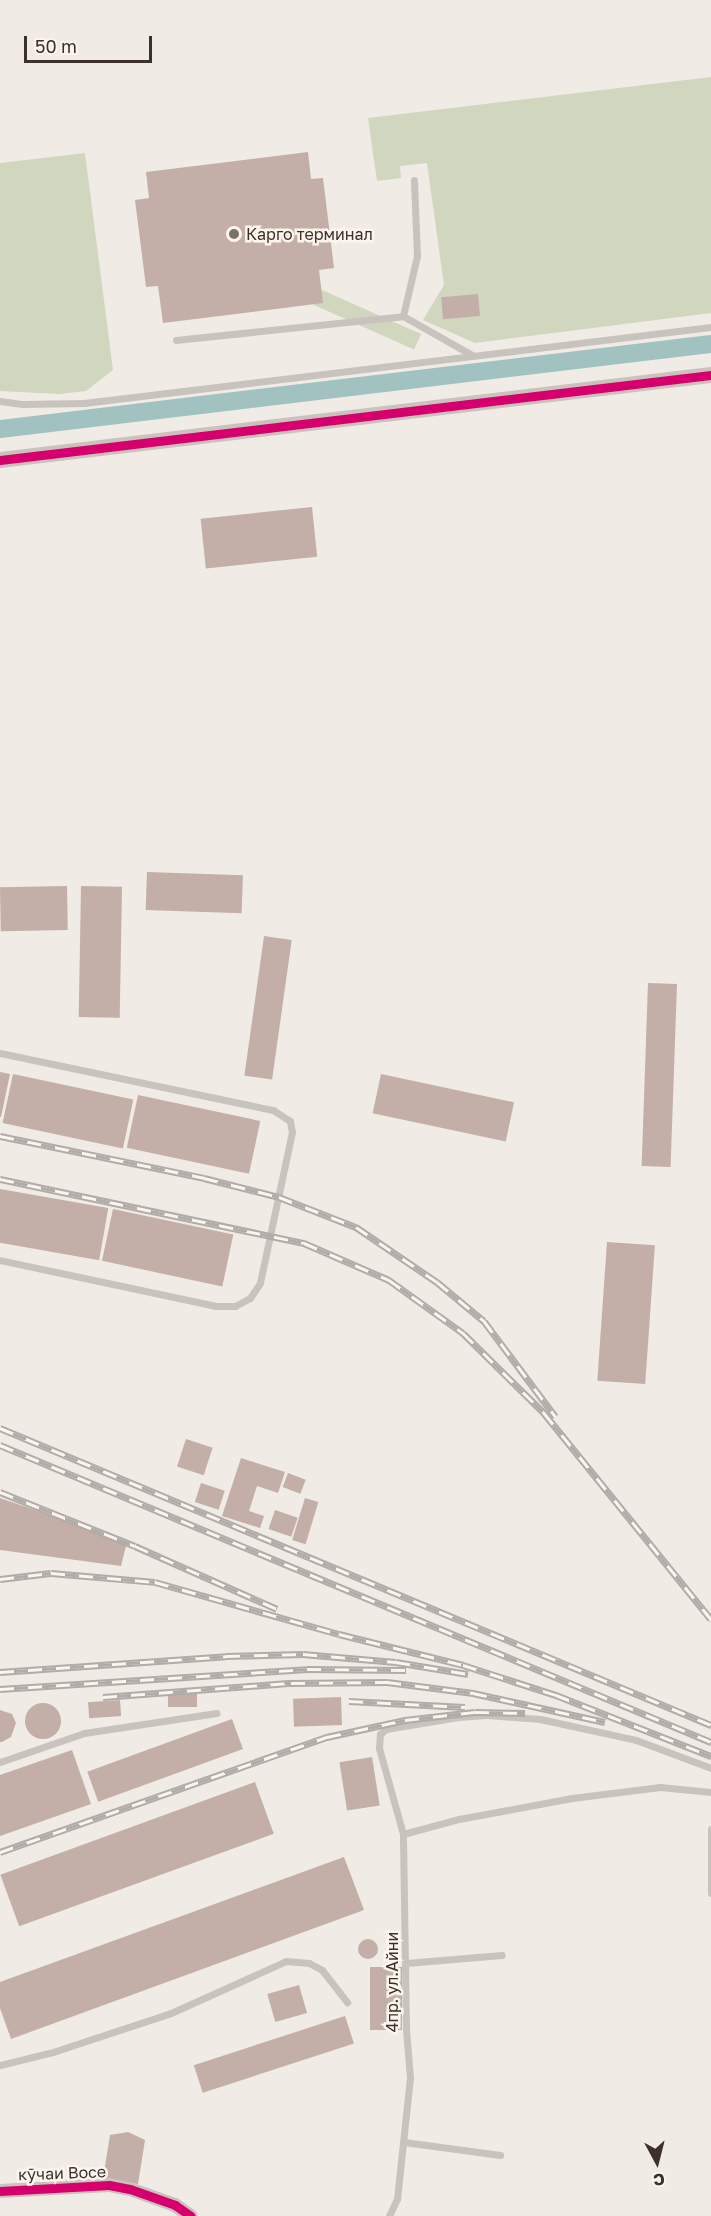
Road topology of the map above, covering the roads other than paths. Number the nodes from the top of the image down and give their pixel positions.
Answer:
1 (414, 180) dead end
2 (403, 316) junction
3 (711, 327) edge
4 (176, 340) dead end
5 (472, 356) junction
6 (711, 375) edge
7 (0, 401) edge
8 (0, 460) edge
9 (0, 1053) edge
10 (0, 1260) edge
11 (217, 1713) dead end
12 (0, 1762) edge
13 (711, 1768) edge
14 (711, 1792) edge
15 (711, 1829) edge
16 (404, 1834) junction
17 (711, 1893) edge
18 (502, 1955) dead end
19 (406, 1963) junction
20 (347, 2002) dead end
21 (0, 2065) edge
22 (404, 2142) junction
23 (500, 2155) dead end
24 (0, 2191) edge
25 (191, 2216) edge
26 (389, 2216) edge

1 - 2 lane
2 - 4 lane
2 - 5 lane
3 - 5 lane
5 - 7 lane
6 - 8 street
9 - 10 lane
11 - 12 lane
13 - 16 lane, 4пр. ул.Айни
14 - 16 lane
15 - 17 lane
16 - 19 lane, 4пр. ул.Айни
18 - 19 lane
19 - 22 lane, 4пр. ул.Айни
20 - 21 lane
22 - 23 lane
22 - 26 lane, 4пр. ул.Айни
24 - 25 street, кӯчаи Восе

